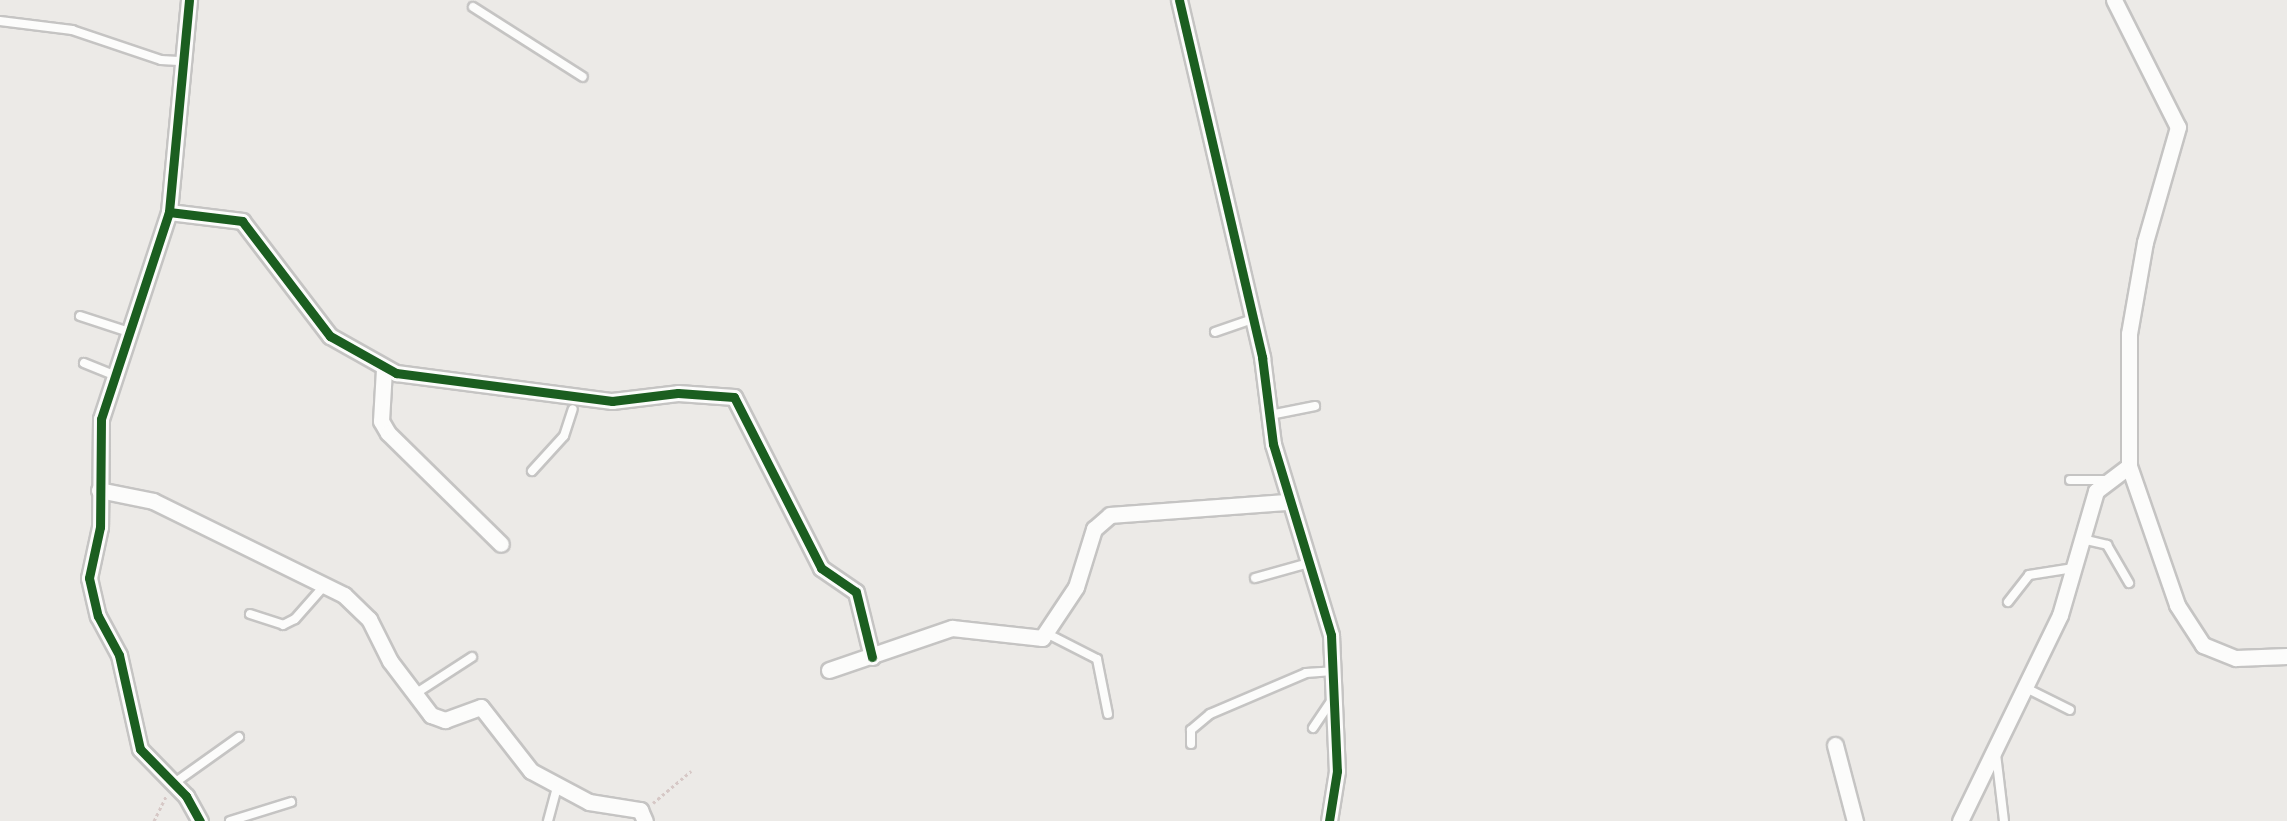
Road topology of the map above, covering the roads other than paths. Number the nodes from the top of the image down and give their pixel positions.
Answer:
1 (189, 0) edge
2 (1179, 0) edge
3 (2114, 0) edge
4 (473, 7) dead end
5 (0, 21) edge
6 (183, 61) junction
7 (582, 77) dead end
8 (169, 212) junction
9 (80, 316) dead end
10 (1252, 320) junction
11 (129, 332) junction
12 (1215, 332) dead end
13 (84, 363) dead end
14 (384, 369) junction
15 (114, 375) junction
16 (575, 403) junction
17 (1315, 406) dead end
18 (1270, 415) junction
19 (532, 471) dead end
20 (2116, 473) junction
21 (2070, 480) dead end
22 (99, 490) junction
23 (1288, 502) junction
24 (2081, 539) junction
25 (501, 544) dead end
26 (1309, 563) junction
27 (2073, 568) junction
28 (1255, 578) dead end
29 (2129, 583) dead end
30 (325, 585) junction
31 (2008, 602) dead end
32 (250, 614) dead end
33 (1048, 634) junction
34 (2287, 656) edge
35 (472, 657) dead end
36 (872, 657) junction
37 (829, 670) dead end
38 (1334, 671) junction
39 (2026, 688) junction
40 (415, 694) junction
41 (1335, 696) junction
42 (2070, 710) dead end
43 (1108, 714) dead end
44 (1313, 728) dead end
45 (239, 737) dead end
46 (1191, 744) dead end
47 (1835, 745) dead end
48 (1996, 750) junction
49 (172, 782) junction
50 (557, 787) junction
51 (291, 802) dead end
52 (644, 816) edge
53 (200, 821) edge
54 (230, 821) edge
55 (548, 821) edge
56 (1329, 821) edge
57 (1855, 821) edge
58 (1960, 821) edge
59 (2004, 821) edge

1 - 6 street
2 - 10 street
3 - 20 street
4 - 7 lane
5 - 6 lane
6 - 8 street
8 - 11 street
8 - 14 street
9 - 11 lane
10 - 12 lane
10 - 18 street
11 - 15 street
13 - 15 lane
14 - 16 street
14 - 25 street
15 - 22 street
16 - 19 lane
16 - 36 street
17 - 18 lane
18 - 23 street
20 - 21 lane
20 - 24 street
20 - 34 street
22 - 30 street
22 - 49 street
23 - 26 street
23 - 33 street
24 - 27 street
24 - 29 lane
26 - 28 lane
26 - 38 street
27 - 31 lane
27 - 39 street
30 - 32 lane
30 - 40 street
33 - 36 street
33 - 43 lane
35 - 40 lane
36 - 37 street
38 - 41 street
38 - 46 lane
39 - 42 lane
39 - 48 street
40 - 50 street
41 - 44 lane
41 - 56 street
45 - 49 lane
47 - 57 street
48 - 58 street
48 - 59 lane
49 - 53 street
50 - 52 street
50 - 55 lane
51 - 54 lane

